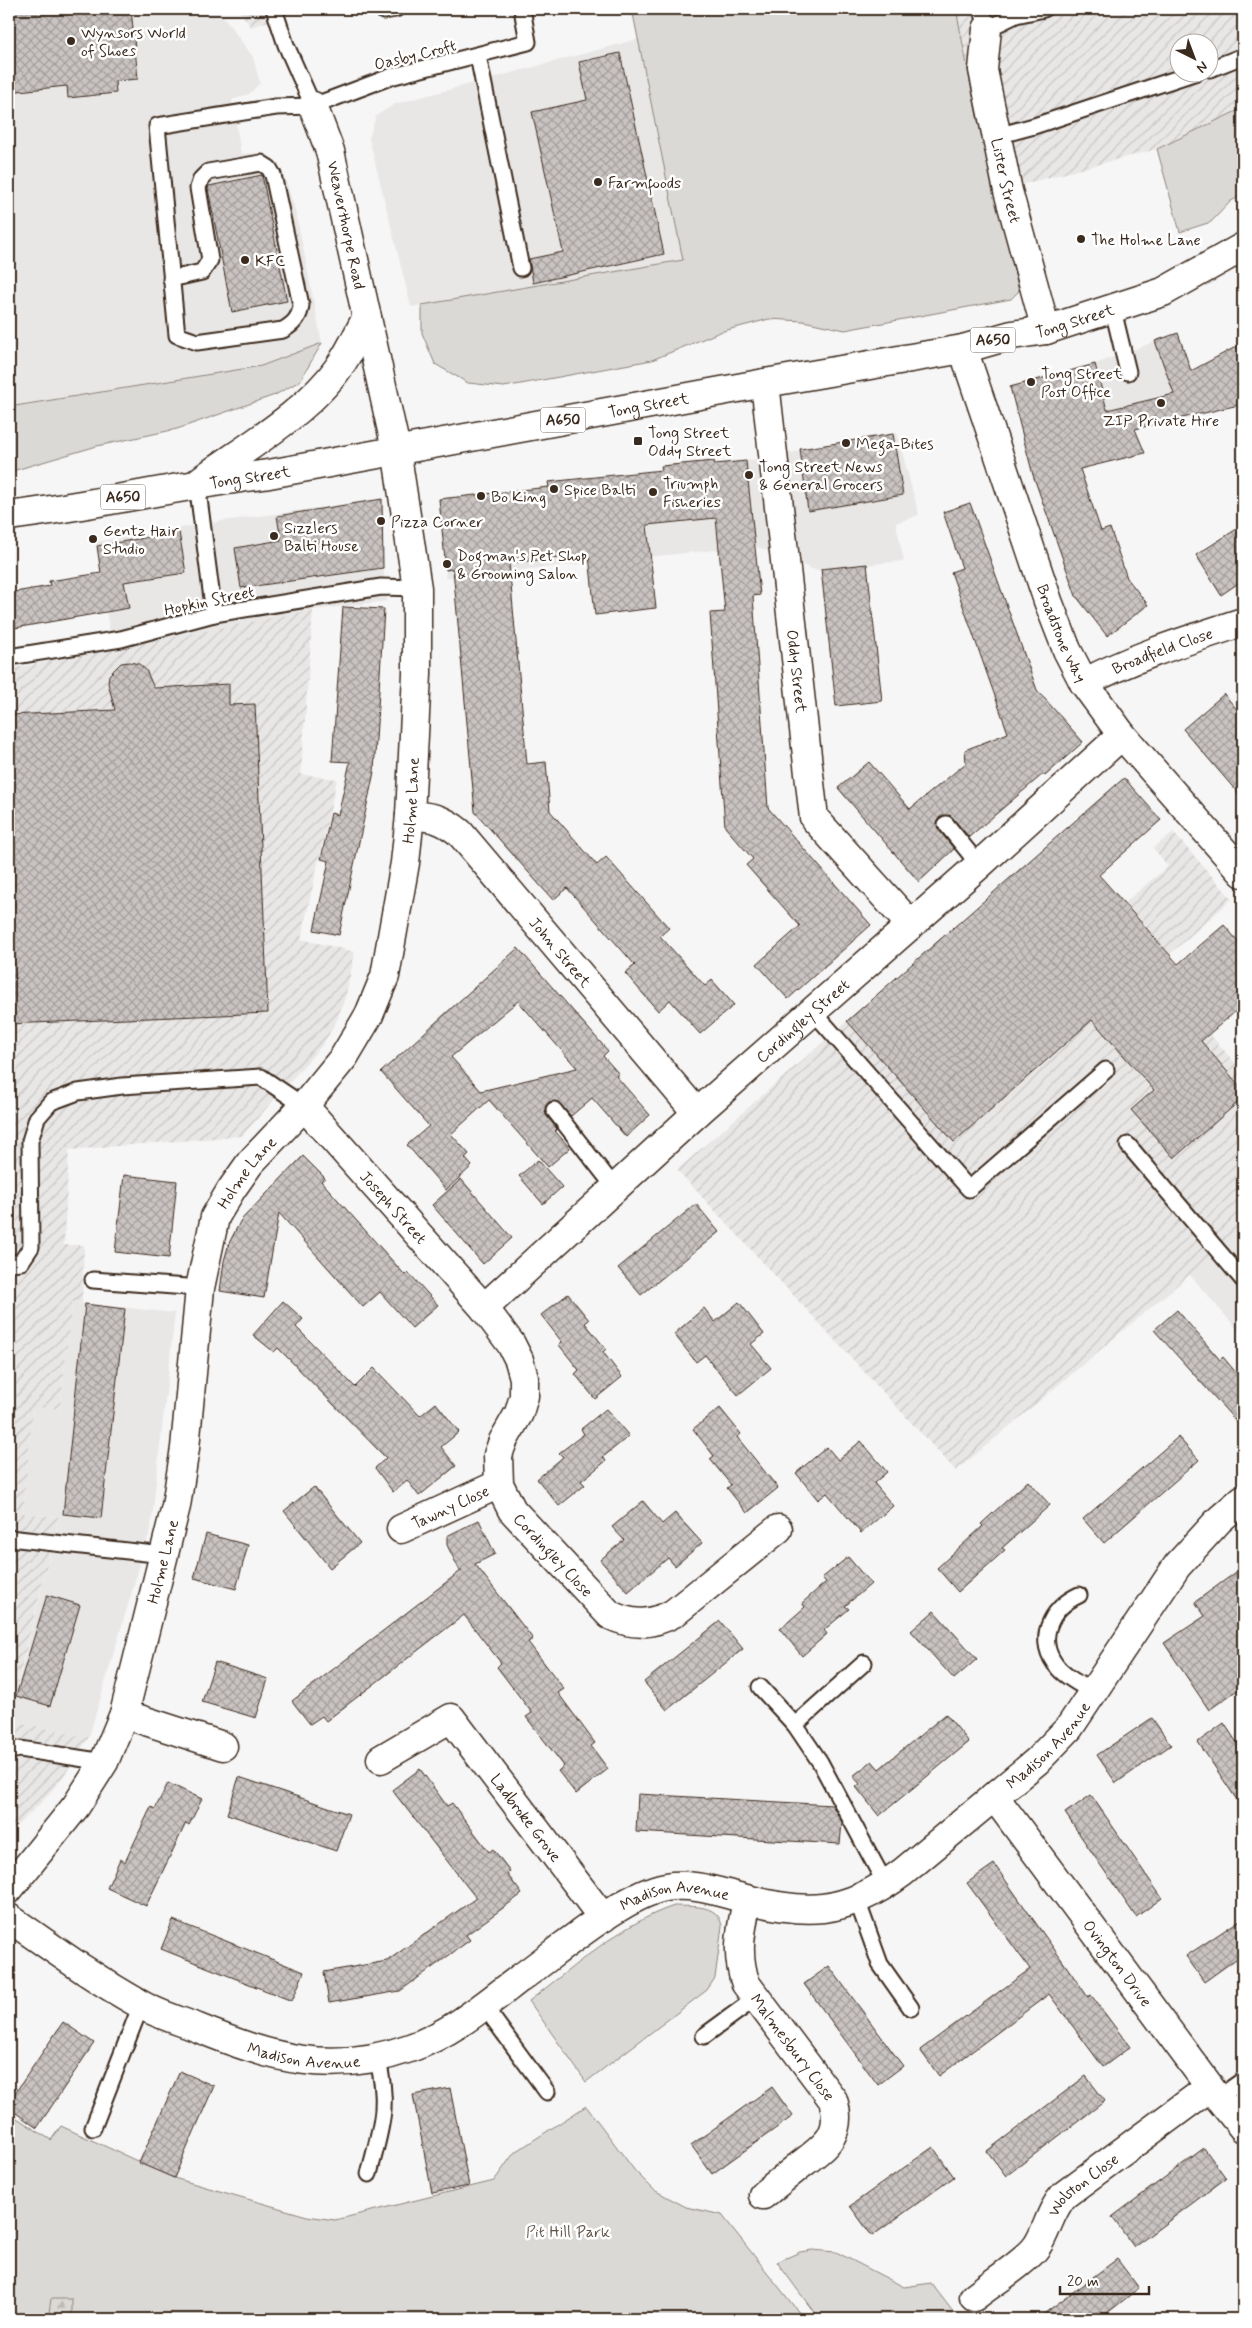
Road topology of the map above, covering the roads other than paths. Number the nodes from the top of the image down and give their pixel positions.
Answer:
1 (274, 9) edge
2 (383, 9) edge
3 (396, 9) edge
4 (522, 9) edge
5 (1044, 9) edge
6 (985, 19) edge
7 (478, 56) junction
8 (1243, 56) edge
9 (1220, 64) edge
10 (1170, 81) edge
11 (313, 106) junction
12 (997, 136) junction
13 (1243, 248) edge
14 (522, 268) dead end
15 (171, 279) junction
16 (1113, 310) junction
17 (367, 317) junction
18 (1046, 330) junction
19 (962, 349) junction
20 (1128, 372) dead end
21 (765, 382) junction
22 (396, 450) junction
23 (197, 483) junction
24 (9, 516) edge
25 (417, 588) junction
26 (214, 614) junction
27 (1243, 622) edge
28 (9, 657) edge
29 (1084, 684) junction
30 (1122, 735) junction
31 (410, 815) junction
32 (946, 824) dead end
33 (979, 865) junction
34 (1243, 873) edge
35 (910, 924) junction
36 (812, 1010) junction
37 (1106, 1070) dead end
38 (304, 1106) junction
39 (554, 1110) dead end
40 (697, 1112) junction
41 (1128, 1146) dead end
42 (615, 1188) junction
43 (9, 1264) edge
44 (93, 1280) dead end
45 (1243, 1280) edge
46 (200, 1288) junction
47 (484, 1308) junction
48 (498, 1484) junction
49 (1243, 1499) edge
50 (401, 1529) dead end
51 (778, 1529) dead end
52 (9, 1538) edge
53 (164, 1555) junction
54 (1080, 1595) dead end
55 (864, 1663) dead end
56 (760, 1687) dead end
57 (1094, 1693) junction
58 (124, 1714) junction
59 (795, 1725) junction
60 (223, 1746) dead end
61 (9, 1751) edge
62 (381, 1759) dead end
63 (104, 1762) junction
64 (994, 1796) junction
65 (886, 1885) junction
66 (9, 1890) edge
67 (747, 1900) junction
68 (857, 1900) junction
69 (9, 1918) edge
70 (603, 1918) junction
71 (756, 1998) junction
72 (140, 2005) junction
73 (484, 2006) junction
74 (911, 2008) dead end
75 (704, 2036) dead end
76 (377, 2057) junction
77 (1243, 2080) edge
78 (546, 2092) dead end
79 (1214, 2092) junction
80 (93, 2128) dead end
81 (1243, 2128) edge
82 (369, 2174) dead end
83 (763, 2195) dead end
84 (974, 2297) dead end

1 - 11 lane, Weaverthorpe Road
2 - 3 lane
4 - 7 lane, Oasby Croft
5 - 6 lane
6 - 12 main road, Lister Street
7 - 11 lane, Oasby Croft
7 - 14 lane
8 - 9 lane
10 - 12 lane
11 - 15 lane, Oasby Croft
11 - 17 main road, Weaverthorpe Road
12 - 18 main road, Lister Street
13 - 16 main road, Tong Street / A650
15 - 15 lane
16 - 18 main road, Tong Street / A650
16 - 20 lane
17 - 22 main road, Weaverthorpe Road
17 - 23 main road
18 - 19 main road, Tong Street / A650
19 - 21 main road, Tong Street / A650
19 - 29 main road, Broadstone Way
21 - 22 main road, Tong Street / A650
21 - 35 main road, Oddy Street
22 - 23 main road, Tong Street / A650
22 - 25 main road, Holme Lane
23 - 24 main road, Tong Street / A650
23 - 26 lane
25 - 26 lane, Hopkin Street
25 - 31 main road, Holme Lane
26 - 28 lane, Hopkin Street
27 - 29 main road, Broadfield Close
29 - 30 main road, Broadstone Way
30 - 33 main road, Cordingley Street
30 - 34 main road, Broadstone Way
31 - 38 main road, Holme Lane
31 - 40 main road, John Street
32 - 33 lane
33 - 35 main road, Cordingley Street
35 - 36 main road, Cordingley Street
36 - 37 lane
36 - 40 main road, Cordingley Street
38 - 43 lane
38 - 46 main road, Holme Lane
38 - 47 main road, Joseph Street
39 - 42 lane
40 - 42 main road, Cordingley Street
41 - 45 lane
42 - 47 main road, Cordingley Street
44 - 46 lane
46 - 53 main road, Holme Lane
47 - 48 main road, Cordingley Close
48 - 50 main road, Tawny Close
48 - 51 main road, Cordingley Close
49 - 57 main road, Madison Avenue
52 - 53 lane
53 - 58 main road, Holme Lane
54 - 57 lane
55 - 59 lane
56 - 59 lane
57 - 64 main road, Madison Avenue
58 - 60 main road
58 - 63 main road, Holme Lane
59 - 65 lane
61 - 63 lane
62 - 70 main road, Ladbroke Grove
63 - 66 main road, Holme Lane
64 - 65 main road, Madison Avenue
64 - 79 main road, Ovington Drive
65 - 68 main road, Madison Avenue
67 - 68 main road, Madison Avenue
67 - 70 main road, Madison Avenue
67 - 71 main road, Malmesbury Close
68 - 74 lane
69 - 72 main road, Madison Avenue
70 - 73 main road, Madison Avenue
71 - 75 lane
71 - 83 main road, Malmesbury Close
72 - 76 main road, Madison Avenue
72 - 80 lane
73 - 76 main road, Madison Avenue
73 - 78 lane
76 - 82 lane
77 - 79 lane
79 - 81 main road, Ovington Drive
79 - 84 main road, Wolston Close

